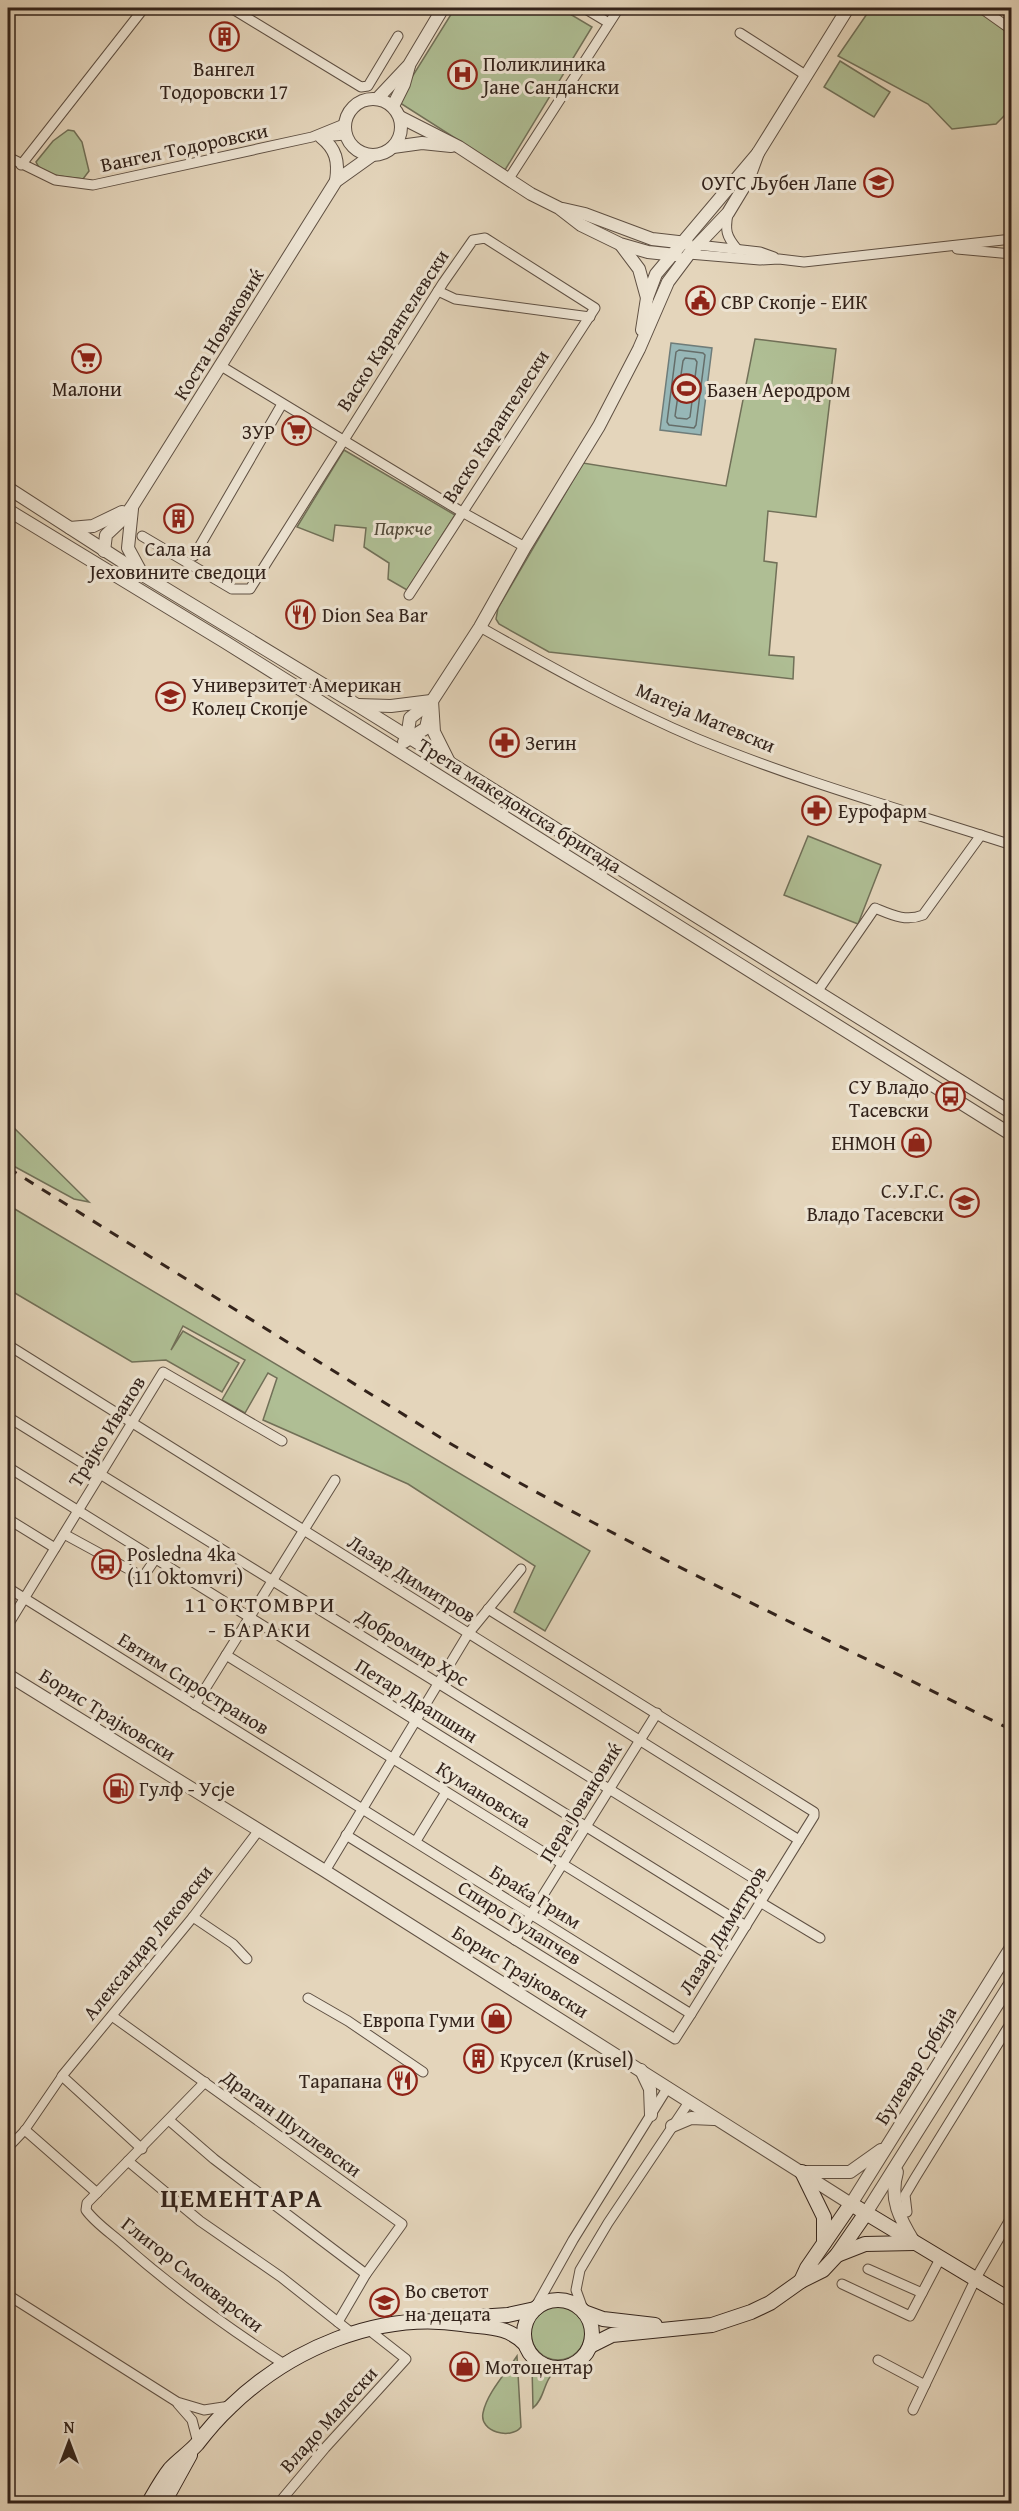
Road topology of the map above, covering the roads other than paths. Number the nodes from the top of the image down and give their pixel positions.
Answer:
1 (144, 8) edge
2 (231, 8) edge
3 (443, 8) edge
4 (584, 8) edge
5 (619, 8) edge
6 (848, 8) edge
7 (981, 8) edge
8 (609, 23) junction
9 (1011, 30) edge
10 (740, 33) dead end
11 (398, 36) dead end
12 (409, 65) junction
13 (807, 76) junction
14 (377, 99) junction
15 (396, 112) junction
16 (346, 134) junction
17 (317, 137) junction
18 (393, 147) junction
19 (459, 147) junction
20 (759, 153) junction
21 (8, 156) edge
22 (371, 156) junction
23 (21, 165) junction
24 (346, 172) junction
25 (336, 180) junction
26 (508, 180) junction
27 (559, 208) junction
28 (728, 213) junction
29 (1011, 239) edge
30 (682, 243) junction
31 (620, 244) junction
32 (698, 245) junction
33 (937, 247) junction
34 (737, 249) junction
35 (689, 254) junction
36 (1011, 254) edge
37 (673, 255) junction
38 (779, 259) junction
39 (438, 291) junction
40 (647, 298) junction
41 (592, 312) junction
42 (639, 350) junction
43 (221, 366) junction
44 (282, 404) junction
45 (343, 441) junction
46 (8, 488) edge
47 (133, 505) junction
48 (8, 510) edge
49 (462, 512) junction
50 (70, 528) junction
51 (142, 536) dead end
52 (525, 547) junction
53 (104, 551) junction
54 (194, 556) dead end
55 (97, 566) junction
56 (143, 575) junction
57 (408, 595) dead end
58 (480, 627) junction
59 (432, 701) junction
60 (357, 705) junction
61 (407, 738) junction
62 (397, 752) junction
63 (450, 763) junction
64 (981, 835) junction
65 (1011, 845) edge
66 (818, 992) junction
67 (1011, 1113) edge
68 (1011, 1135) edge
69 (8, 1345) edge
70 (8, 1417) edge
71 (131, 1424) junction
72 (282, 1441) dead end
73 (8, 1467) edge
74 (100, 1475) junction
75 (335, 1480) dead end
76 (78, 1510) junction
77 (8, 1519) edge
78 (302, 1531) junction
79 (64, 1534) junction
80 (55, 1548) junction
81 (156, 1558) junction
82 (521, 1569) dead end
83 (272, 1581) junction
84 (8, 1588) edge
85 (24, 1599) junction
86 (488, 1609) junction
87 (250, 1616) junction
88 (8, 1625) edge
89 (468, 1634) junction
90 (226, 1655) junction
91 (8, 1675) edge
92 (438, 1684) junction
93 (195, 1705) junction
94 (657, 1713) junction
95 (415, 1721) junction
96 (640, 1741) junction
97 (393, 1759) junction
98 (609, 1790) junction
99 (446, 1792) junction
100 (363, 1808) junction
101 (586, 1827) junction
102 (259, 1830) junction
103 (346, 1835) junction
104 (799, 1840) junction
105 (416, 1841) junction
106 (563, 1864) junction
107 (325, 1870) junction
108 (769, 1888) junction
109 (760, 1902) junction
110 (532, 1914) junction
111 (193, 1917) junction
112 (746, 1926) junction
113 (820, 1938) dead end
114 (515, 1940) junction
115 (1011, 1946) edge
116 (247, 1959) dead end
117 (722, 1964) junction
118 (1011, 1981) edge
119 (308, 1998) dead end
120 (691, 2014) junction
121 (112, 2016) junction
122 (1011, 2021) edge
123 (675, 2039) joint
124 (640, 2069) junction
125 (423, 2072) dead end
126 (62, 2076) junction
127 (205, 2082) junction
128 (668, 2087) junction
129 (689, 2102) junction
130 (651, 2115) junction
131 (716, 2119) junction
132 (170, 2121) junction
133 (672, 2126) junction
134 (24, 2130) junction
135 (889, 2142) junction
136 (8, 2148) edge
137 (142, 2149) junction
138 (902, 2156) junction
139 (128, 2161) junction
140 (802, 2172) junction
141 (97, 2193) junction
142 (852, 2204) junction
143 (907, 2212) dead end
144 (866, 2213) junction
145 (1011, 2216) edge
146 (916, 2244) junction
147 (824, 2246) junction
148 (837, 2255) junction
149 (941, 2257) junction
150 (868, 2269) dead end
151 (366, 2274) junction
152 (976, 2278) junction
153 (801, 2281) junction
154 (842, 2283) dead end
155 (922, 2293) junction
156 (8, 2295) edge
157 (1011, 2301) edge
158 (535, 2308) junction
159 (584, 2312) junction
160 (448, 2321) junction
161 (338, 2322) junction
162 (668, 2328) junction
163 (369, 2330) junction
164 (353, 2334) junction
165 (525, 2344) junction
166 (590, 2346) junction
167 (878, 2360) dead end
168 (284, 2364) junction
169 (925, 2385) junction
170 (177, 2402) junction
171 (230, 2406) junction
172 (913, 2410) dead end
173 (196, 2444) junction
174 (148, 2504) edge
175 (163, 2504) edge
176 (278, 2504) edge

1 - 23 street
2 - 11 street
3 - 12 street
4 - 8 street
5 - 8 street
6 - 13 street
7 - 9 street
8 - 26 street
10 - 13 street
12 - 14 street
12 - 15 street
13 - 20 street
14 - 15 street
14 - 16 street
15 - 18 street
15 - 19 street
16 - 17 street, Вангел Тодоровски
16 - 22 street
16 - 24 street
17 - 23 street, Вангел Тодоровски
17 - 25 street
18 - 19 street
18 - 22 street
19 - 26 street
20 - 28 street
20 - 30 street
21 - 23 street, Вангел Тодоровски
22 - 24 street, Коста Новаковиќ
24 - 25 street, Коста Новаковиќ
25 - 43 street, Коста Новаковиќ
26 - 27 street
27 - 30 street
27 - 31 street
28 - 32 street
28 - 34 street
29 - 33 street
30 - 32 street
30 - 37 street
31 - 37 street
31 - 40 street
32 - 34 street
32 - 35 street
33 - 36 street
33 - 38 street
34 - 38 street
35 - 37 street
35 - 38 street
35 - 42 street
37 - 40 street
39 - 41 street
39 - 41 street, Васко Карангелевски
39 - 45 street, Васко Карангелевски
40 - 42 street
41 - 49 street, Васко Карангелески
42 - 52 street
43 - 44 street
43 - 47 street, Коста Новаковиќ
44 - 45 street
44 - 54 street
45 - 49 street, Васко Карангелевски
45 - 51 street, Васко Карангелевски
46 - 50 street, Трета македонска бригада
47 - 50 street
47 - 53 street, Коста Новаковиќ
47 - 56 street
48 - 55 street, Трета македонска бригада
49 - 52 street, Васко Карангелевски
49 - 57 street, Васко Карангелески
50 - 53 street, Трета македонска бригада
52 - 58 street
53 - 55 street, Коста Новаковиќ
53 - 56 street, Трета македонска бригада
55 - 62 street, Трета македонска бригада
56 - 60 street, Трета македонска бригада
58 - 59 street
58 - 64 street, Матеја Матевски
59 - 60 street
59 - 61 street
59 - 63 street
60 - 61 street, Трета македонска бригада
61 - 62 street
61 - 63 street, Трета македонска бригада
62 - 68 street, Трета македонска бригада
63 - 66 street, Трета македонска бригада
64 - 65 street, Матеја Матевски
64 - 66 street
66 - 67 street, Трета македонска бригада
69 - 71 street, Лазар Димитров
70 - 74 street, Добромир Хрс
71 - 72 street, Трајко Иванов
71 - 74 street, Трајко Иванов
71 - 78 street, Лазар Димитров
73 - 76 street, Петар Драпшин
74 - 76 street, Трајко Иванов
74 - 83 street, Добромир Хрс
75 - 78 street
76 - 79 street, Трајко Иванов
76 - 81 street, Петар Драпшин
77 - 80 street
78 - 83 street
78 - 89 street, Лазар Димитров
79 - 80 street, Трајко Иванов
79 - 81 street
80 - 85 street, Трајко Иванов
81 - 87 street, Петар Драпшин
82 - 86 street
83 - 87 street
83 - 92 street, Добромир Хрс
84 - 85 street, Евтим Спространов
85 - 88 street, Трајко Иванов
85 - 93 street, Евтим Спространов
86 - 89 street
86 - 94 street
87 - 90 street
87 - 95 street, Петар Драпшин
89 - 92 street
89 - 96 street, Лазар Димитров
90 - 93 street
90 - 97 street, Кумановска
91 - 102 street, Борис Трајковски
92 - 95 street
92 - 98 street, Добромир Хрс
93 - 100 street, Евтим Спространов
94 - 96 street, Пера Јовановиќ
94 - 104 street, Лазар Димитров
95 - 97 street
95 - 101 street, Петар Драпшин
96 - 98 street, Пера Јовановиќ
96 - 104 street, Лазар Димитров
97 - 99 street, Кумановска
97 - 100 street
98 - 101 street, Пера Јовановиќ
98 - 108 street, Добромир Хрс
99 - 105 street
99 - 106 street, Кумановска
100 - 103 street
100 - 105 street, Браќа Грим
101 - 106 street, Пера Јовановиќ
101 - 112 street, Петар Драпшин
102 - 107 street, Борис Трајковски
102 - 111 street, Александар Лековски
103 - 107 street
103 - 114 street, Спиро Гулапчев
104 - 108 street, Лазар Димитров
105 - 110 street, Браќа Грим
106 - 110 street, Пера Јовановиќ
106 - 117 street, Кумановска
107 - 124 street, Борис Трајковски
108 - 109 street, Лазар Димитров
109 - 112 street, Лазар Димитров
109 - 113 street
110 - 114 street, Пера Јовановиќ
110 - 120 street, Браќа Грим
111 - 116 street
111 - 121 street, Александар Лековски
112 - 117 street, Лазар Димитров
114 - 123 street, Спиро Гулапчев
115 - 135 street, Булевар Србија
117 - 120 street, Лазар Димитров
118 - 138 street, Булевар Србија
119 - 125 street
120 - 123 street, Лазар Димитров
121 - 126 street, Александар Лековски
121 - 127 street, Драган Шуплевски
122 - 143 street
124 - 128 street, Борис Трајковски
124 - 130 street
126 - 134 street
126 - 137 street
127 - 132 street
127 - 151 street, Драган Шуплевски
128 - 129 street, Борис Трајковски
128 - 130 street
129 - 131 street, Борис Трајковски
129 - 133 street
130 - 158 street
131 - 133 street
131 - 140 street, Борис Трајковски
132 - 137 street
132 - 151 street
133 - 159 street
134 - 136 street
134 - 141 street
135 - 140 street
135 - 142 street, Булевар Србија
137 - 139 street
138 - 144 street, Булевар Србија
138 - 146 street
139 - 141 street
139 - 161 street
140 - 142 street, Борис Трајковски
140 - 147 main road
141 - 168 street, Глигор Смокварски
142 - 144 main road, Борис Трајковски
142 - 147 main road
144 - 146 main road, Борис Трајковски
144 - 148 main road
145 - 152 street
146 - 148 main road
146 - 149 main road, Борис Трајковски
147 - 153 main road
148 - 153 main road
149 - 152 main road, Борис Трајковски
149 - 155 street
150 - 155 street
151 - 161 street
152 - 157 main road, Борис Трајковски
152 - 169 street
153 - 162 main road
154 - 155 street
156 - 170 street
158 - 159 main road
158 - 160 main road
158 - 165 main road
159 - 162 main road
159 - 166 main road
160 - 163 main road
160 - 165 main road
161 - 164 street
162 - 166 main road
163 - 164 main road
163 - 176 street, Владо Малески
164 - 168 main road
165 - 166 main road
167 - 169 street
168 - 171 main road
169 - 172 street
170 - 171 street
170 - 173 street
171 - 173 main road
173 - 174 main road
173 - 175 main road

